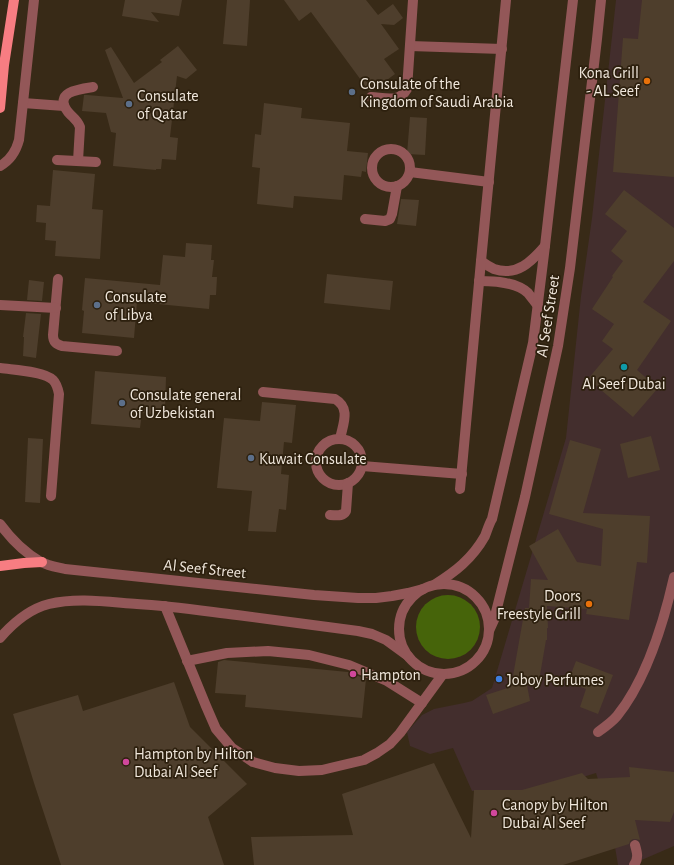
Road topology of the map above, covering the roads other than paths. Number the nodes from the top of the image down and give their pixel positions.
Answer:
1 (14, 0) edge
2 (34, 0) edge
3 (414, 0) edge
4 (506, 0) edge
5 (573, 0) edge
6 (601, 0) edge
7 (410, 46) junction
8 (502, 49) junction
9 (2, 65) edge
10 (1, 80) edge
11 (93, 87) dead end
12 (372, 97) dead end
13 (23, 103) junction
14 (64, 106) junction
15 (0, 108) edge
16 (57, 160) dead end
17 (78, 161) junction
18 (96, 162) dead end
19 (0, 166) edge
20 (410, 172) junction
21 (488, 182) junction
22 (397, 186) junction
23 (365, 219) dead end
24 (545, 246) junction
25 (481, 261) junction
26 (58, 279) dead end
27 (479, 281) junction
28 (0, 305) edge
29 (538, 306) junction
30 (56, 308) junction
31 (117, 351) dead end
32 (0, 368) edge
33 (263, 392) dead end
34 (340, 438) junction
35 (362, 466) junction
36 (462, 474) junction
37 (348, 483) junction
38 (460, 489) dead end
39 (51, 496) dead end
40 (330, 515) dead end
41 (0, 524) edge
42 (42, 562) junction
43 (0, 566) edge
44 (674, 577) edge
45 (434, 585) junction
46 (423, 588) junction
47 (165, 606) junction
48 (490, 631) junction
49 (0, 638) edge
50 (408, 656) junction
51 (187, 661) junction
52 (442, 674) junction
53 (422, 703) junction
54 (598, 732) dead end
55 (635, 845) dead end
56 (634, 865) edge

1 - 9 main road
2 - 13 street
3 - 7 street
4 - 8 street
5 - 24 street, Al Seef Street
6 - 48 street, Al Seef Street
7 - 8 street
7 - 12 street
8 - 21 street
9 - 10 main road
10 - 15 main road
11 - 14 street
13 - 14 street
13 - 19 street
14 - 17 street
16 - 17 street
17 - 18 street
20 - 21 street
20 - 22 street
20 - 22 street
21 - 25 street
22 - 23 street
24 - 25 street
24 - 29 street, Al Seef Street
25 - 27 street
26 - 30 street
27 - 29 street
27 - 36 street
28 - 30 street
29 - 45 street, Al Seef Street
30 - 31 street
32 - 39 street
33 - 34 street
34 - 35 street
34 - 37 street
35 - 36 street
35 - 37 street
36 - 38 street
37 - 40 street
41 - 42 street, Al Seef Street
42 - 43 main road
42 - 46 street, Al Seef Street
44 - 54 street
45 - 46 street, Al Seef Street
45 - 48 street, Al Seef Street
46 - 50 street, Al Seef Street
47 - 49 street, Al Seef Street
47 - 50 street, Al Seef Street
47 - 51 street
48 - 52 street, Al Seef Street
50 - 52 street, Al Seef Street
51 - 53 street
51 - 53 street
52 - 53 street
55 - 56 street

